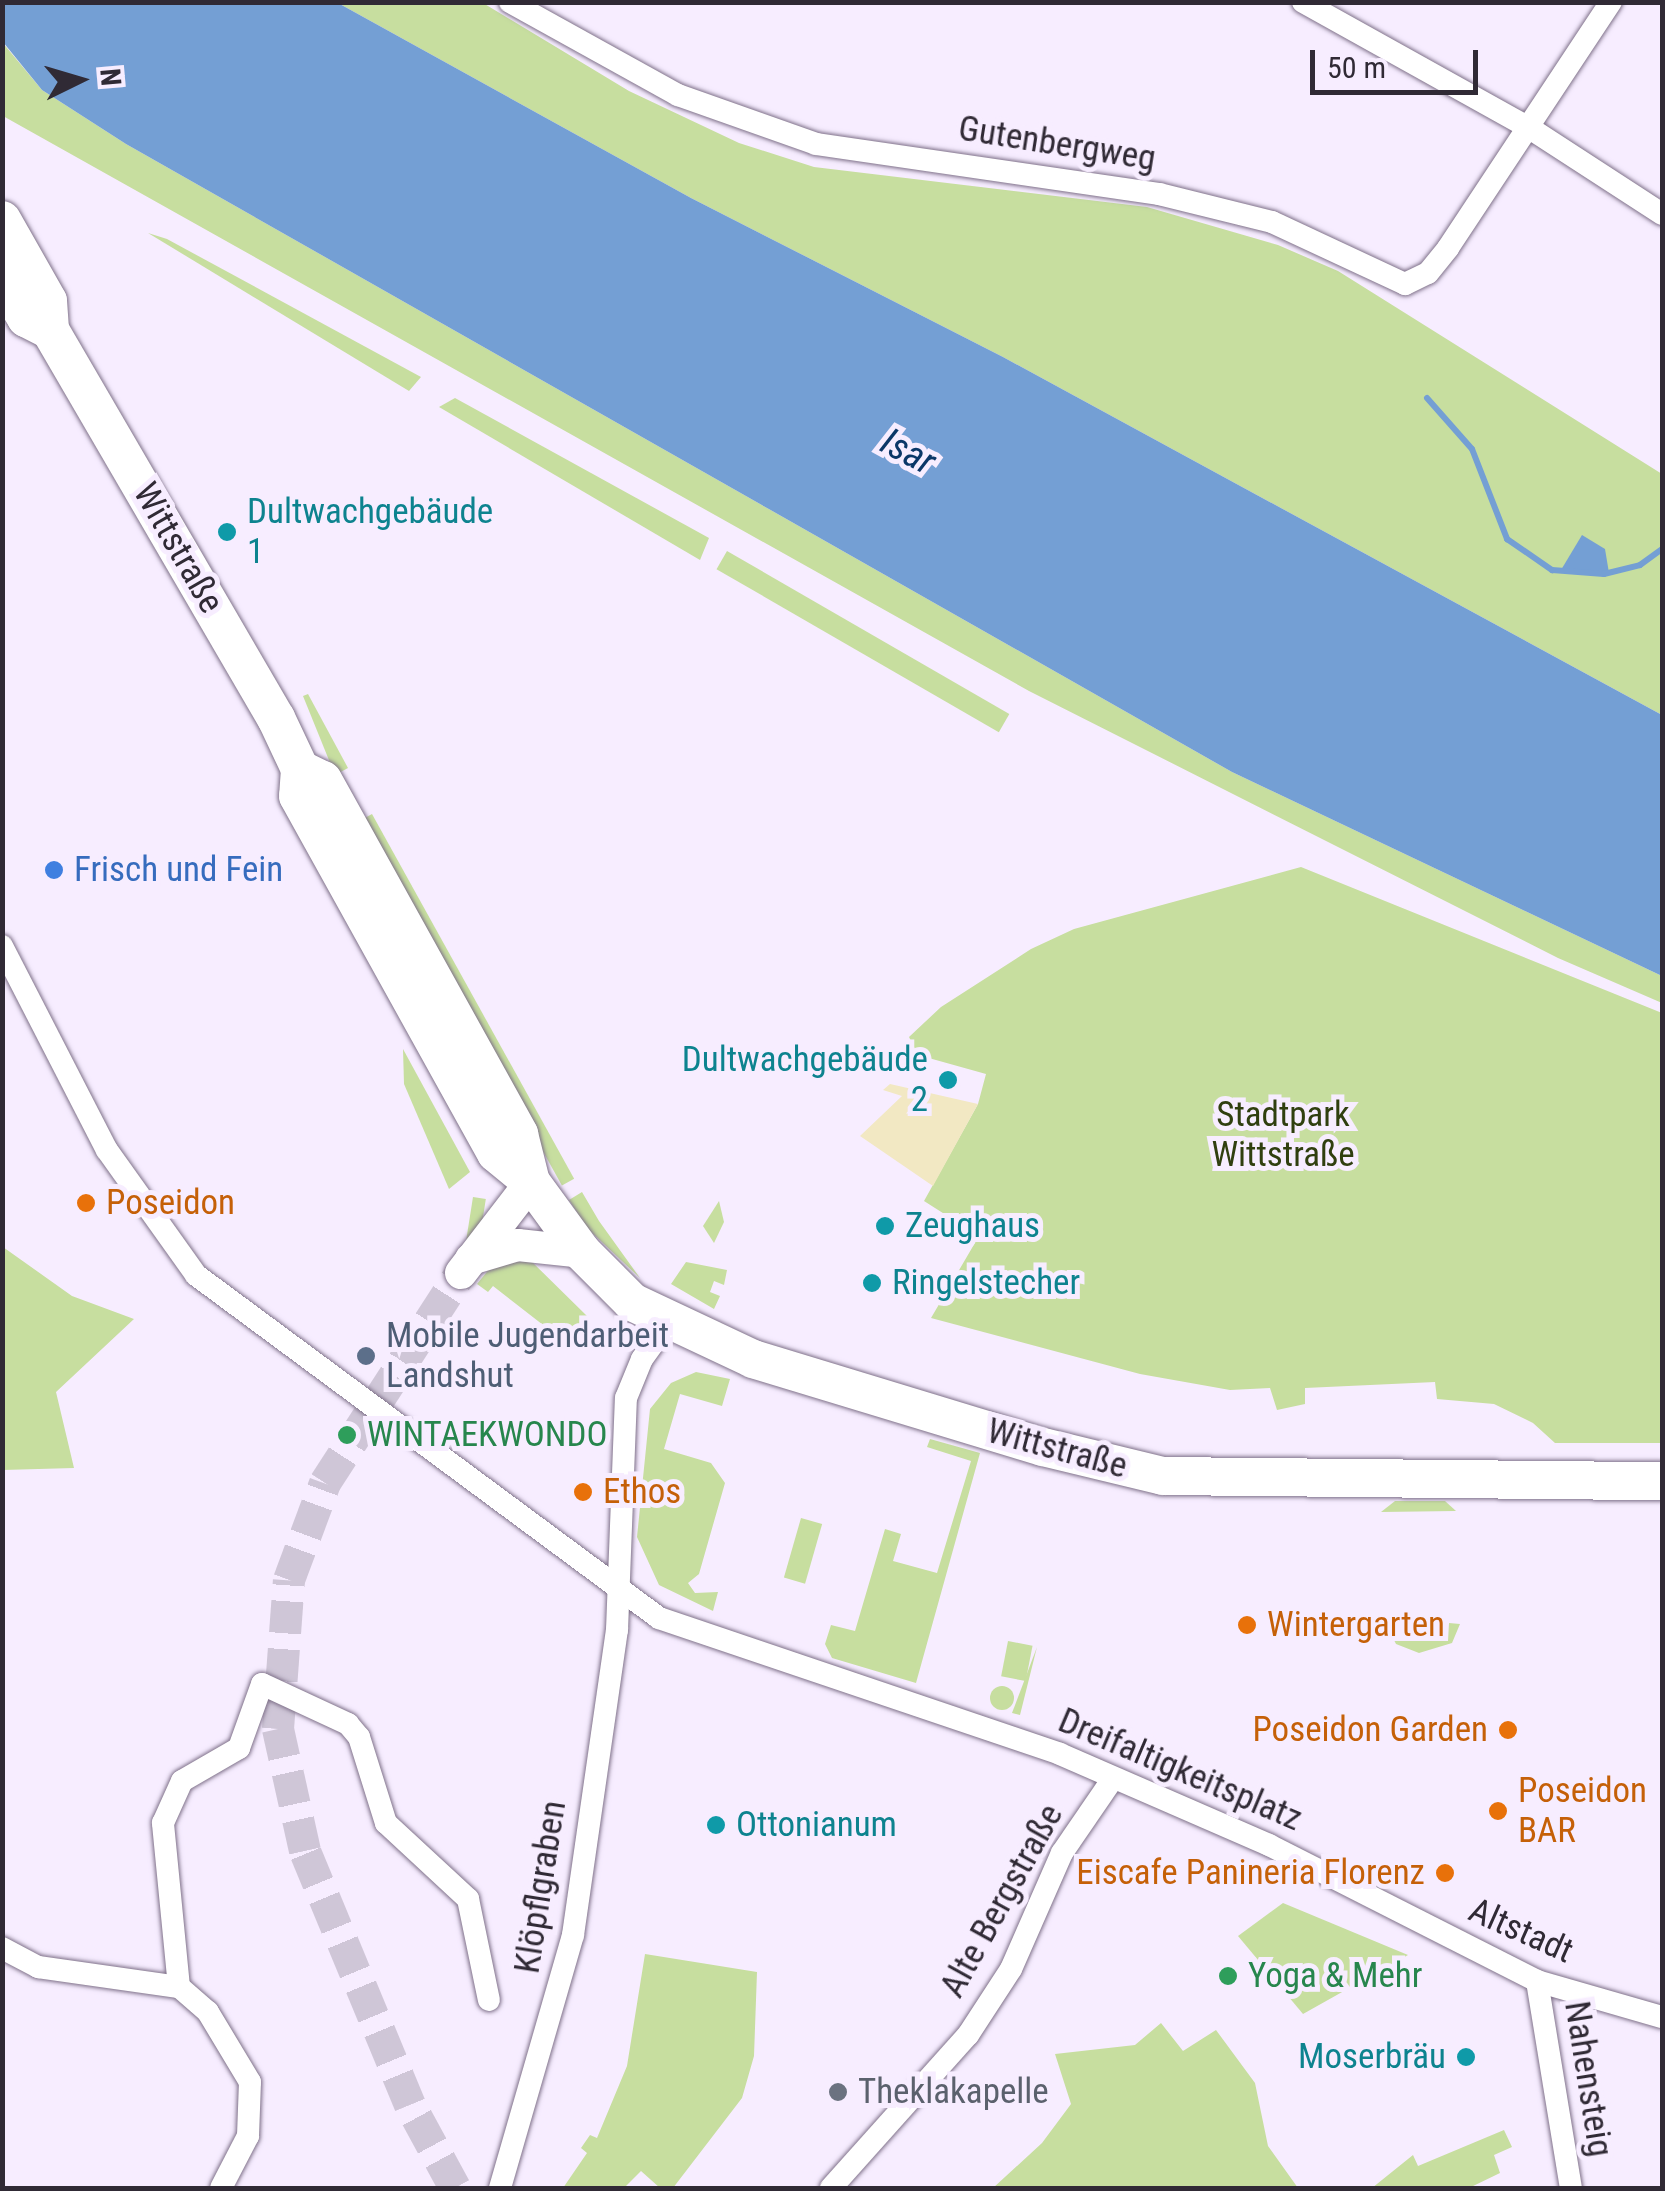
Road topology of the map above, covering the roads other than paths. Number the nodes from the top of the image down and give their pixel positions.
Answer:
1 (510, 2) edge
2 (1303, 2) edge
3 (1611, 2) edge
4 (1528, 126) junction
5 (1662, 214) edge
6 (2, 220) edge
7 (2, 278) edge
8 (50, 330) junction
9 (2, 946) edge
10 (531, 1182) junction
11 (582, 1252) junction
12 (668, 1324) junction
13 (1662, 1481) edge
14 (619, 1589) junction
15 (1112, 1780) junction
16 (1358, 1889) joint
17 (2, 1948) edge
18 (1537, 1981) junction
19 (178, 1987) junction
20 (489, 2000) dead end
21 (1659, 2011) edge
22 (222, 2188) edge
23 (500, 2188) edge
24 (832, 2188) edge
25 (1571, 2188) edge

1 - 4 street, Gutenbergweg
2 - 4 street
3 - 4 street, Gutenbergweg
4 - 5 street
6 - 8 main road, Wittstraße
7 - 8 main road, Wittstraße
8 - 10 main road, Wittstraße
9 - 14 street, Dreifaltigkeitsplatz
10 - 11 main road, Wittstraße
10 - 11 main road
11 - 12 main road, Wittstraße
12 - 13 main road, Wittstraße
12 - 14 street, Klöpflgraben
14 - 15 street, Dreifaltigkeitsplatz
14 - 23 street, Klöpflgraben
15 - 16 street, Dreifaltigkeitsplatz
15 - 24 street, Alte Bergstraße
16 - 18 street, Altstadt
17 - 19 street
18 - 21 street, Altstadt
18 - 25 street, Nahensteig
19 - 20 street
19 - 22 street

